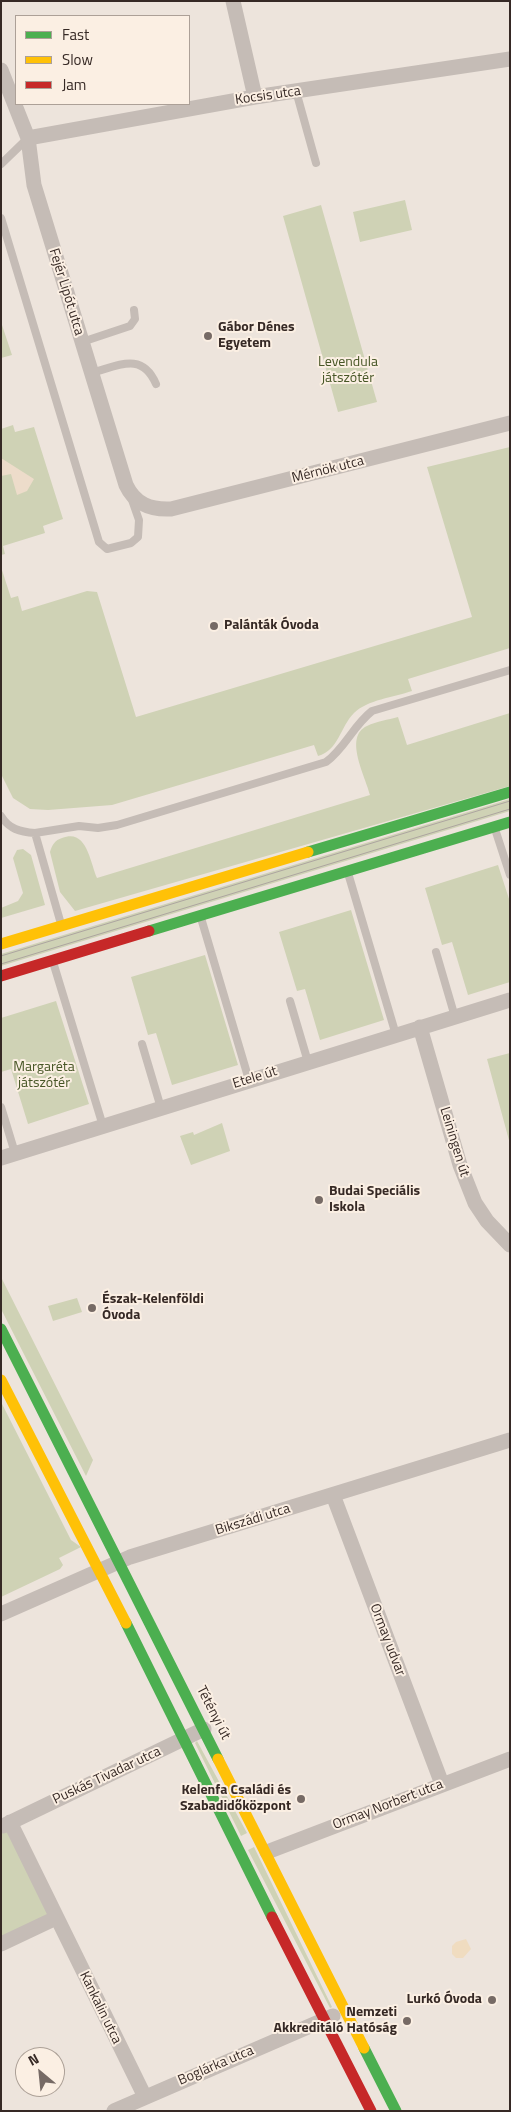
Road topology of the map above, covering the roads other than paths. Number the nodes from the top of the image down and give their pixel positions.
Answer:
1 (233, 1) edge
2 (510, 58) edge
3 (1, 70) edge
4 (296, 92) junction
5 (255, 97) junction
6 (28, 138) junction
7 (316, 163) dead end
8 (1, 164) edge
9 (1, 218) edge
10 (134, 310) dead end
11 (82, 342) junction
12 (91, 373) junction
13 (156, 384) dead end
14 (510, 423) edge
15 (130, 494) junction
16 (510, 670) edge
17 (510, 792) edge
18 (1, 816) edge
19 (510, 822) edge
20 (494, 827) junction
21 (35, 833) junction
22 (347, 871) junction
23 (510, 875) edge
24 (200, 916) junction
25 (62, 927) junction
26 (1, 944) edge
27 (436, 952) dead end
28 (52, 960) junction
29 (1, 976) edge
30 (510, 1000) edge
31 (290, 1001) dead end
32 (454, 1017) junction
33 (420, 1027) junction
34 (396, 1035) junction
35 (142, 1044) dead end
36 (308, 1062) junction
37 (249, 1080) junction
38 (1, 1107) edge
39 (161, 1108) junction
40 (103, 1126) junction
41 (8, 1155) edge
42 (510, 1245) edge
43 (1, 1329) edge
44 (1, 1380) edge
45 (510, 1440) edge
46 (333, 1495) junction
47 (118, 1562) junction
48 (100, 1570) junction
49 (1, 1614) edge
50 (204, 1729) junction
51 (183, 1740) junction
52 (510, 1759) edge
53 (442, 1784) junction
54 (6, 1824) edge
55 (267, 1852) junction
56 (56, 1918) junction
57 (1, 1944) edge
58 (346, 2010) junction
59 (324, 2020) junction
60 (145, 2097) junction
61 (114, 2111) edge
62 (371, 2111) edge
63 (396, 2111) edge

1 - 5 street
2 - 4 street, Kocsis utca
3 - 6 street, Fejér Lipót utca
4 - 5 street, Kocsis utca
4 - 7 lane
5 - 6 street, Kocsis utca
6 - 8 lane
6 - 11 street, Fejér Lipót utca
9 - 15 lane
10 - 11 lane
11 - 12 street, Fejér Lipót utca
12 - 13 lane
12 - 15 street, Fejér Lipót utca
14 - 15 street, Mérnök utca
16 - 21 lane
17 - 25 street
18 - 21 lane
19 - 20 street
20 - 22 street
20 - 23 lane
21 - 25 lane
22 - 24 street
22 - 34 lane
24 - 28 street
24 - 37 lane
25 - 26 street
27 - 32 lane
28 - 29 street
28 - 40 lane
30 - 32 street, Etele út
31 - 36 lane
32 - 33 street, Etele út
33 - 34 street, Etele út
33 - 42 street, Leiningen út
34 - 36 street, Etele út
35 - 39 lane
36 - 37 street, Etele út
37 - 39 street, Etele út
38 - 41 lane
39 - 40 street, Etele út
40 - 41 street, Etele út
43 - 47 street, Tétényi út
44 - 48 street
45 - 46 street, Bikszádi utca
46 - 47 street, Bikszádi utca
46 - 53 street, Ormay udvar
47 - 48 street, Bikszádi utca
47 - 50 street, Tétényi út
48 - 49 street, Bikszádi utca
48 - 51 street
50 - 51 street, Puskás Tivadar utca
50 - 55 street, Tétényi út
51 - 54 street, Puskás Tivadar utca
51 - 59 street
52 - 53 street, Ormay Norbert utca
53 - 55 street, Ormay Norbert utca
54 - 56 street, Kankalin utca
55 - 58 street, Tétényi út
56 - 57 street
56 - 60 street, Kankalin utca
58 - 59 street, Boglárka utca
58 - 63 street, Tétényi út
59 - 60 street, Boglárka utca
59 - 62 street
60 - 61 street, Boglárka utca

